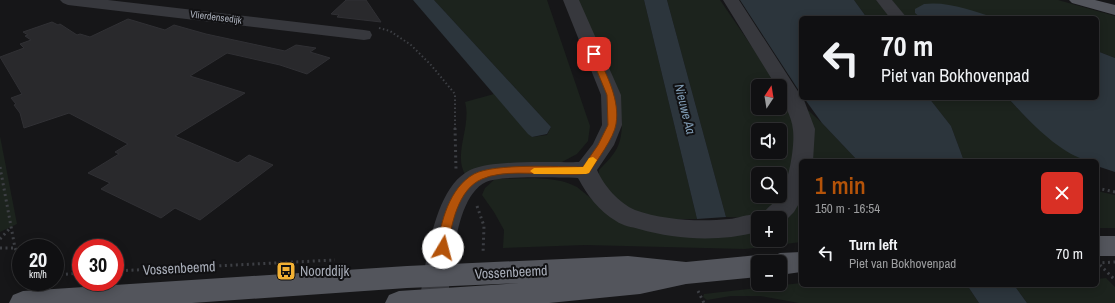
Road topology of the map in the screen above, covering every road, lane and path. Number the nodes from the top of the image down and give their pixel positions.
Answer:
1 (68, 0) edge
2 (172, 0) edge
3 (571, 0) edge
4 (731, 0) edge
5 (884, 0) edge
6 (1077, 0) edge
7 (156, 10) junction
8 (1115, 10) edge
9 (897, 16) edge
10 (371, 32) joint
11 (802, 159) edge
12 (0, 167) edge
13 (586, 170) junction
14 (799, 173) edge
15 (1099, 188) edge
16 (463, 189) junction
17 (1115, 192) edge
18 (781, 211) edge
19 (751, 225) edge
20 (11, 226) junction
21 (0, 239) edge
22 (13, 239) edge
23 (0, 248) edge
24 (12, 248) edge
25 (476, 253) dead end
26 (1104, 254) edge
27 (340, 259) dead end
28 (799, 262) edge
29 (787, 263) edge
30 (751, 268) edge
31 (124, 271) edge
32 (1115, 280) edge
33 (692, 282) junction
34 (435, 293) edge
35 (23, 303) edge
36 (399, 303) edge
37 (704, 303) edge

1 - 7 street, Vlierdensedijk
2 - 7 street
3 - 13 street
4 - 11 street
5 - 9 street
6 - 8 main road
7 - 10 street, Vlierdensedijk
10 - 16 path
12 - 20 path
13 - 16 street
13 - 19 street
14 - 18 street
15 - 17 path
16 - 25 path, Vossenbeemd
16 - 34 street
20 - 21 path
20 - 22 path
23 - 24 path
26 - 32 path
27 - 31 path, Vossenbeemd
28 - 29 main road
30 - 33 main road, Vossenbeemd
33 - 34 main road, Vossenbeemd
33 - 37 path
34 - 35 main road, Vossenbeemd
34 - 36 main road, Vossenbeemd

